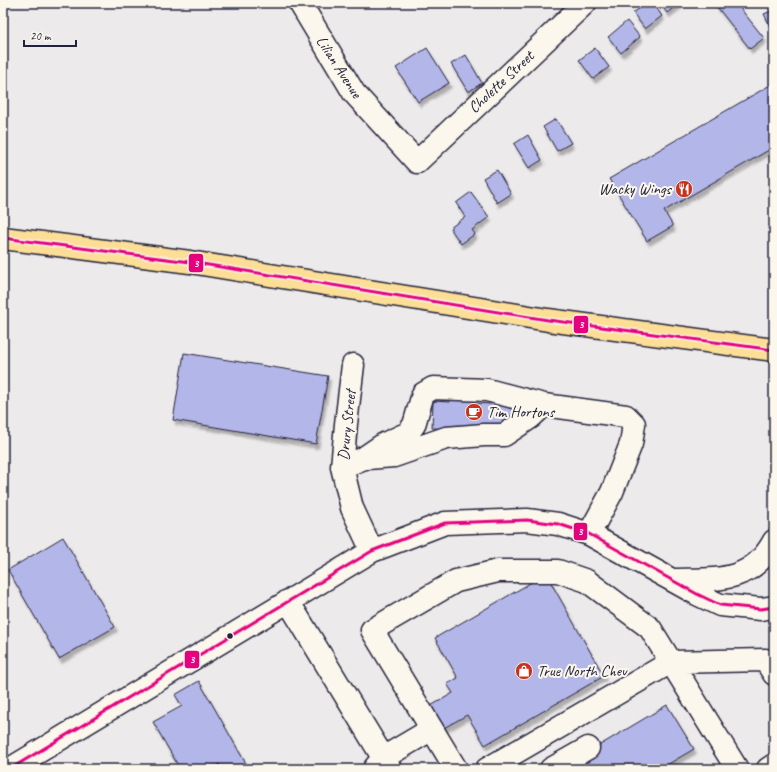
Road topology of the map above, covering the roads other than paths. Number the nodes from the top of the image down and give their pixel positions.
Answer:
1 (300, 3) edge
2 (584, 3) edge
3 (417, 162) joint
4 (3, 238) edge
5 (774, 350) edge
6 (354, 365) dead end
7 (544, 405) junction
8 (362, 459) junction
9 (342, 467) junction
10 (589, 534) junction
11 (774, 541) edge
12 (372, 551) junction
13 (674, 580) junction
14 (288, 601) junction
15 (774, 606) edge
16 (671, 662) junction
17 (774, 674) edge
18 (432, 729) junction
19 (588, 748) dead end
20 (382, 765) edge
21 (774, 766) edge
22 (10, 769) edge
23 (456, 769) edge
24 (487, 769) edge
25 (551, 769) edge
26 (737, 769) edge
27 (768, 769) edge

1 - 3 street, Lilian Avenue
2 - 3 street, Cholette Street
4 - 5 highway
6 - 9 street, Drury Street
7 - 8 street
7 - 8 street
7 - 10 street
8 - 9 street
9 - 12 street, Drury Street
10 - 12 street
10 - 13 street
11 - 13 street
12 - 14 street
13 - 15 street
14 - 20 street
14 - 22 street
16 - 17 street
16 - 18 street
16 - 24 street
16 - 26 street
18 - 20 street
18 - 23 street
19 - 25 street
21 - 27 street

